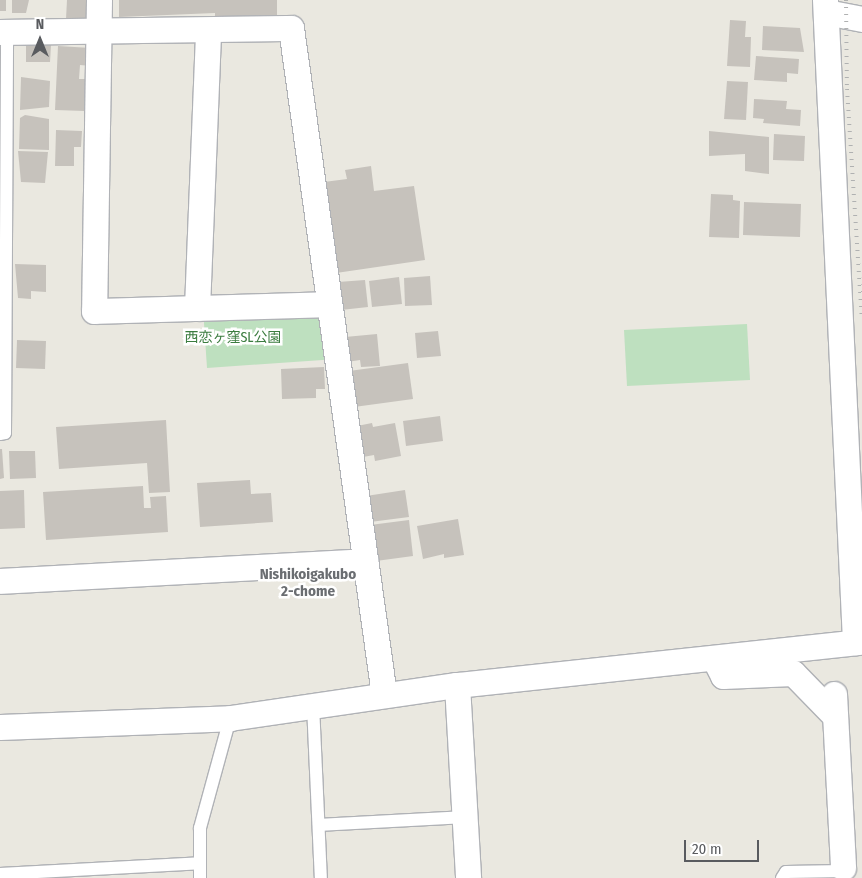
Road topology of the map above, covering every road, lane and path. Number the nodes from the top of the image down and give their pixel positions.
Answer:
1 (100, 0) edge
2 (825, 6) edge
3 (862, 19) edge
4 (100, 31) junction
5 (208, 31) junction
6 (3, 32) edge
7 (329, 304) junction
8 (197, 308) junction
9 (0, 434) edge
10 (365, 561) junction
11 (0, 581) edge
12 (859, 642) edge
13 (714, 658) junction
14 (458, 685) junction
15 (384, 695) junction
16 (313, 706) junction
17 (230, 718) junction
18 (0, 727) edge
19 (465, 817) junction
20 (319, 825) junction
21 (200, 863) junction
22 (844, 873) edge
23 (0, 874) edge
24 (200, 878) edge
25 (321, 878) edge
26 (468, 878) edge
27 (782, 878) edge

1 - 4 street
2 - 3 street
2 - 12 street
4 - 5 street
4 - 6 street
4 - 8 street
5 - 7 street
5 - 8 street
6 - 9 lane
7 - 8 street
7 - 10 street
10 - 11 street
10 - 15 street
12 - 13 street
13 - 14 street
13 - 22 street
14 - 15 street
14 - 19 street
15 - 16 street
16 - 17 street
16 - 20 lane
17 - 18 street
17 - 21 lane
19 - 20 lane
19 - 26 street
20 - 25 lane
21 - 23 lane
21 - 24 lane
22 - 27 lane

